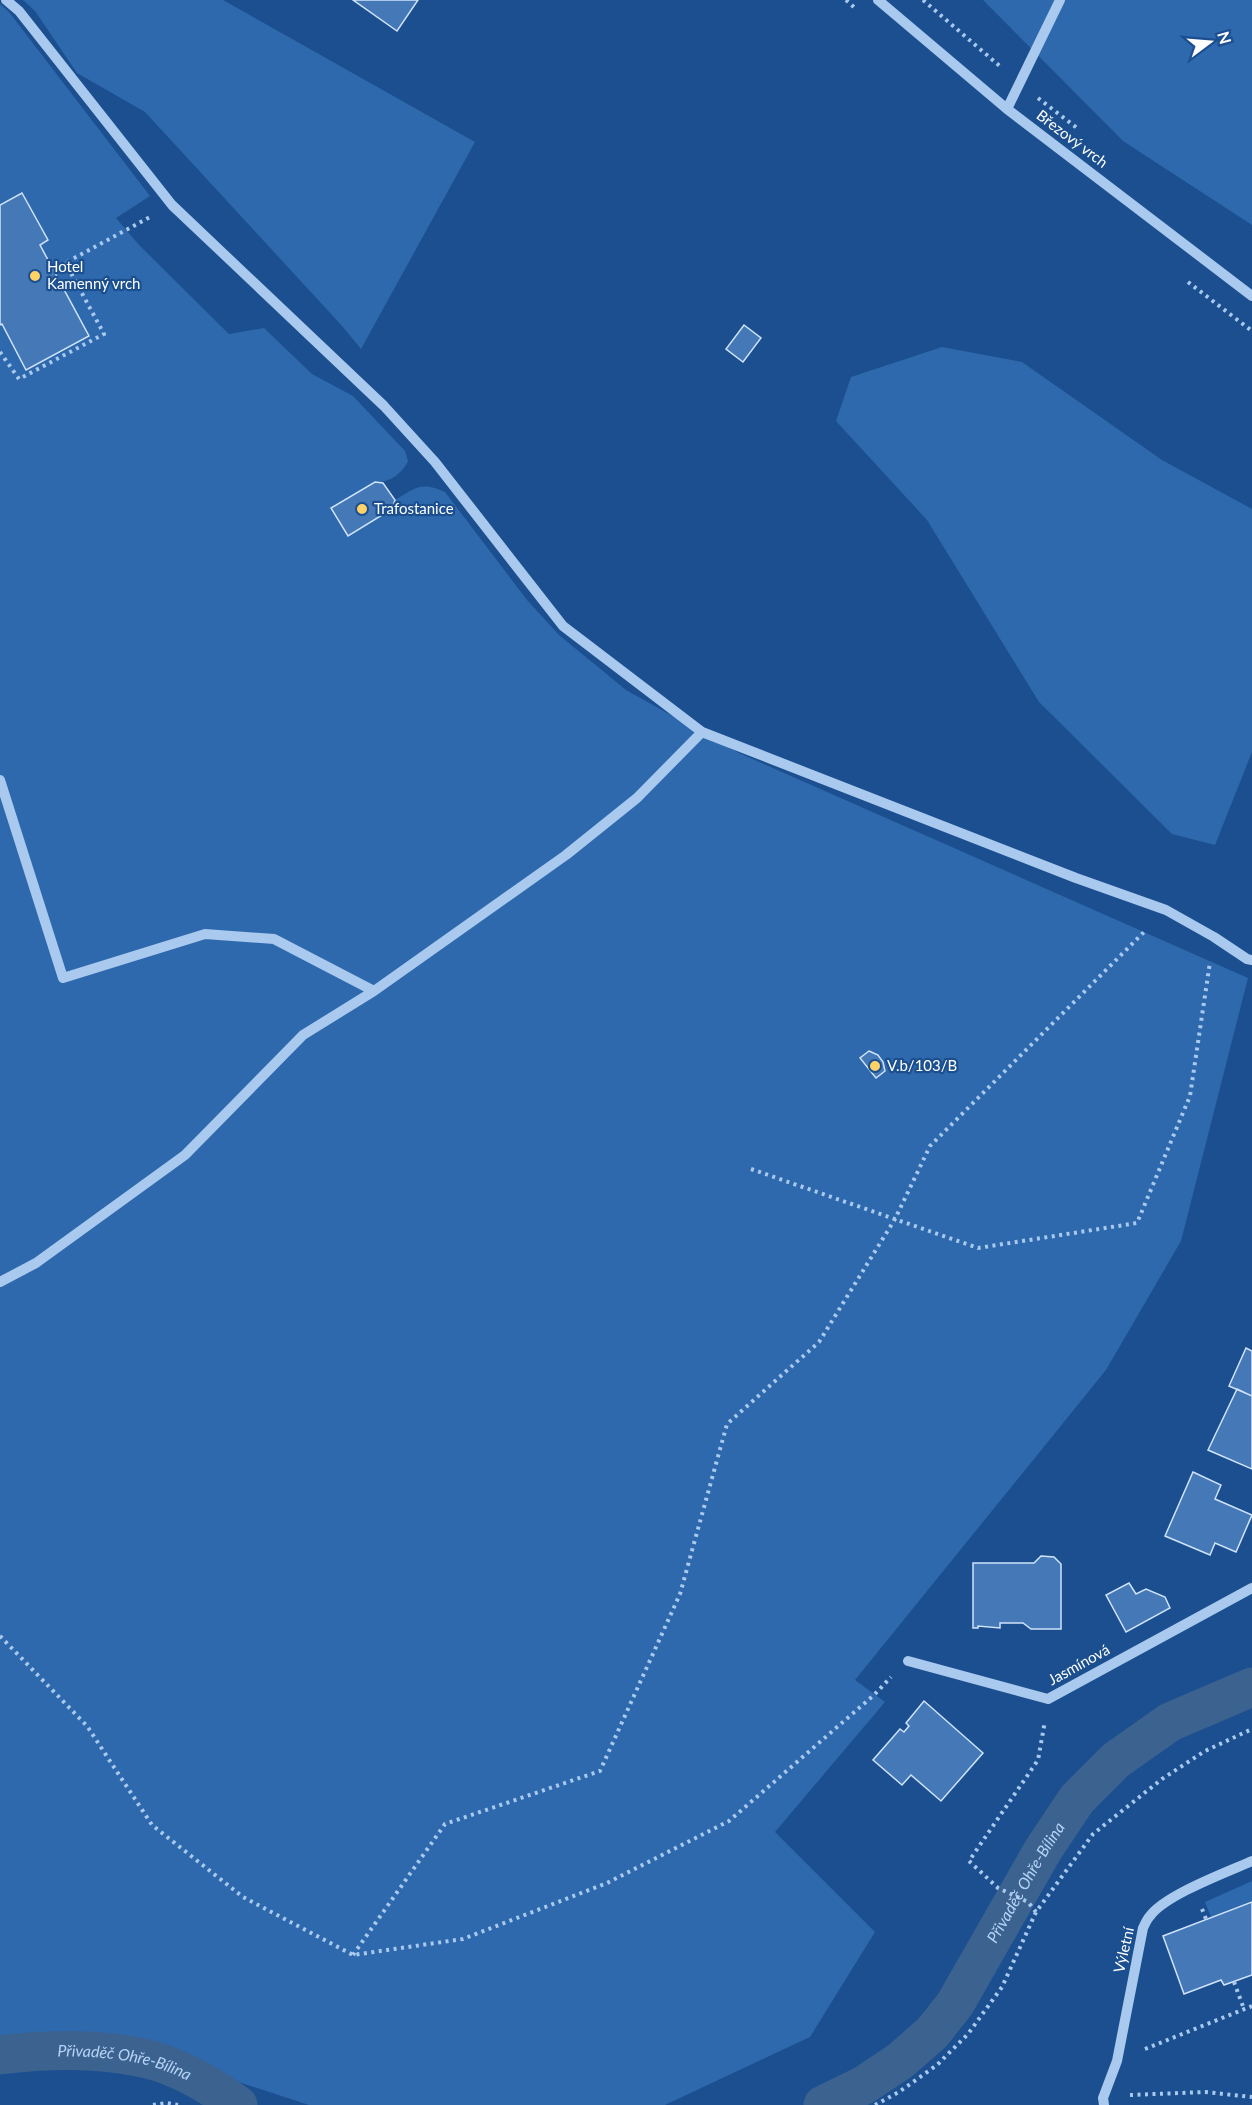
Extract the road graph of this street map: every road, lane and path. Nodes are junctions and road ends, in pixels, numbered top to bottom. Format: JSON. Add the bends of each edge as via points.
{"nodes":[{"id":1,"x":6,"y":0,"type":"edge"},
{"id":2,"x":878,"y":0,"type":"edge"},
{"id":3,"x":923,"y":0,"type":"edge"},
{"id":4,"x":1060,"y":0,"type":"edge"},
{"id":5,"x":1020,"y":83,"type":"junction"},
{"id":6,"x":1007,"y":109,"type":"junction"},
{"id":7,"x":1086,"y":135,"type":"dead end"},
{"id":8,"x":172,"y":206,"type":"junction"},
{"id":9,"x":65,"y":262,"type":"junction"},
{"id":10,"x":54,"y":269,"type":"dead end"},
{"id":11,"x":1252,"y":296,"type":"edge"},
{"id":12,"x":0,"y":352,"type":"edge"},
{"id":13,"x":702,"y":732,"type":"junction"},
{"id":14,"x":0,"y":780,"type":"edge"},
{"id":15,"x":1166,"y":910,"type":"junction"},
{"id":16,"x":1214,"y":937,"type":"junction"},
{"id":17,"x":1252,"y":960,"type":"edge"},
{"id":18,"x":374,"y":991,"type":"junction"},
{"id":19,"x":751,"y":1169,"type":"dead end"},
{"id":20,"x":895,"y":1219,"type":"junction"},
{"id":21,"x":0,"y":1282,"type":"edge"},
{"id":22,"x":1252,"y":1588,"type":"edge"},
{"id":23,"x":0,"y":1636,"type":"edge"},
{"id":24,"x":908,"y":1661,"type":"joint"},
{"id":25,"x":1048,"y":1699,"type":"junction"},
{"id":26,"x":1252,"y":1729,"type":"edge"},
{"id":27,"x":1252,"y":1861,"type":"edge"},
{"id":28,"x":1036,"y":1912,"type":"junction"},
{"id":29,"x":353,"y":1955,"type":"junction"},
{"id":30,"x":1234,"y":1982,"type":"dead end"},
{"id":31,"x":1252,"y":2006,"type":"edge"},
{"id":32,"x":1244,"y":2009,"type":"junction"},
{"id":33,"x":1117,"y":2061,"type":"junction"},
{"id":34,"x":1252,"y":2097,"type":"edge"},
{"id":35,"x":1103,"y":2101,"type":"edge"},
{"id":36,"x":153,"y":2105,"type":"edge"},
{"id":37,"x":178,"y":2105,"type":"edge"},
{"id":38,"x":875,"y":2105,"type":"edge"}],
"edges":[{"from":1,"to":8,"type":"street","via":[[19,11]]},
{"from":2,"to":6,"type":"street","name":"Březový vrch"},
{"from":3,"to":5,"type":"path"},
{"from":4,"to":5,"type":"street"},
{"from":5,"to":6,"type":"street"},
{"from":5,"to":7,"type":"path"},
{"from":6,"to":11,"type":"street","name":"Březový vrch"},
{"from":8,"to":9,"type":"path"},
{"from":8,"to":13,"type":"street","via":[[384,406],[435,462],[564,626]]},
{"from":9,"to":10,"type":"path"},
{"from":9,"to":12,"type":"path","via":[[104,334],[19,378]]},
{"from":13,"to":15,"type":"street"},
{"from":13,"to":18,"type":"street","via":[[637,798],[566,855]]},
{"from":14,"to":18,"type":"street","via":[[63,978],[206,934],[274,939]]},
{"from":15,"to":16,"type":"street"},
{"from":15,"to":20,"type":"path","via":[[930,1146]]},
{"from":16,"to":17,"type":"street"},
{"from":16,"to":20,"type":"path","via":[[1190,1096],[1137,1223],[978,1248]]},
{"from":18,"to":21,"type":"street","via":[[303,1035],[185,1155],[36,1263]]},
{"from":19,"to":20,"type":"path"},
{"from":20,"to":29,"type":"path","via":[[819,1342],[727,1425],[680,1594],[600,1771],[445,1824]]},
{"from":22,"to":25,"type":"street","name":"Jasmínová"},
{"from":23,"to":29,"type":"path","via":[[87,1726],[152,1825],[243,1897]]},
{"from":24,"to":25,"type":"street","name":"Jasmínová"},
{"from":24,"to":29,"type":"path","via":[[729,1821],[607,1883],[463,1939]]},
{"from":25,"to":28,"type":"path","via":[[1038,1760],[969,1861],[998,1888],[1028,1902]]},
{"from":26,"to":28,"type":"path","via":[[1205,1750],[1093,1834]]},
{"from":27,"to":33,"type":"street","name":"Výletní","via":[[1198,1884],[1150,1915],[1143,1928]]},
{"from":28,"to":38,"type":"path","via":[[1002,1988],[969,2034],[937,2065]]},
{"from":30,"to":32,"type":"path"},
{"from":31,"to":32,"type":"path"},
{"from":32,"to":33,"type":"path"},
{"from":33,"to":35,"type":"street","name":"Výletní"},
{"from":34,"to":35,"type":"path","via":[[1205,2092]]},
{"from":36,"to":37,"type":"path"}]}
